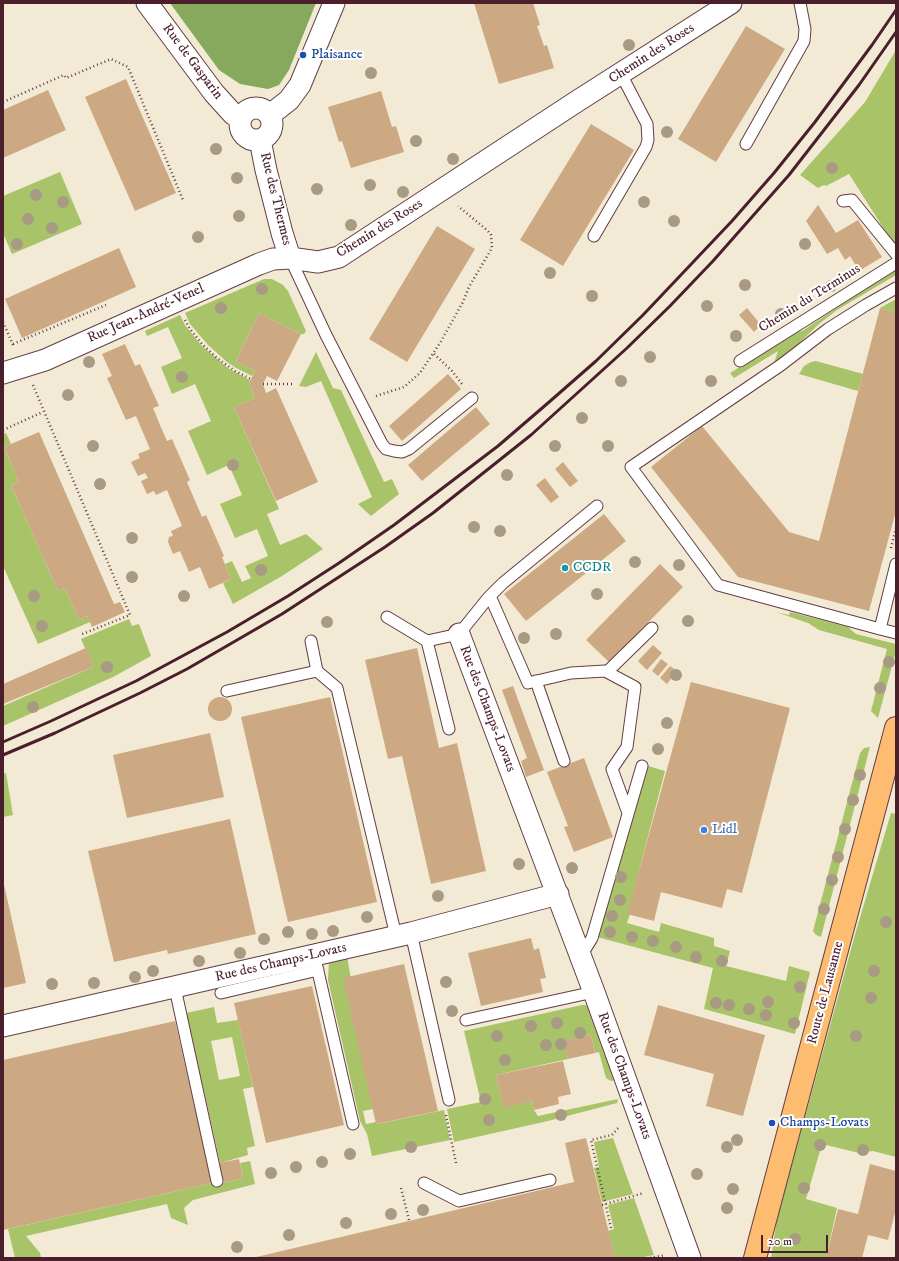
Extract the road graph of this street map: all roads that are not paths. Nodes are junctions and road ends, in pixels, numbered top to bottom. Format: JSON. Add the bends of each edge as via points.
{"nodes":[{"id":1,"x":147,"y":3,"type":"edge"},
{"id":2,"x":334,"y":3,"type":"edge"},
{"id":3,"x":731,"y":3,"type":"edge"},
{"id":4,"x":800,"y":3,"type":"edge"},
{"id":5,"x":621,"y":74,"type":"junction"},
{"id":6,"x":270,"y":115,"type":"junction"},
{"id":7,"x":241,"y":118,"type":"junction"},
{"id":8,"x":260,"y":140,"type":"junction"},
{"id":9,"x":746,"y":144,"type":"dead end"},
{"id":10,"x":843,"y":201,"type":"dead end"},
{"id":11,"x":594,"y":236,"type":"dead end"},
{"id":12,"x":896,"y":254,"type":"edge"},
{"id":13,"x":290,"y":258,"type":"junction"},
{"id":14,"x":896,"y":263,"type":"edge"},
{"id":15,"x":896,"y":288,"type":"edge"},
{"id":16,"x":740,"y":361,"type":"dead end"},
{"id":17,"x":3,"y":373,"type":"edge"},
{"id":18,"x":472,"y":398,"type":"road end"},
{"id":19,"x":597,"y":506,"type":"dead end"},
{"id":20,"x":896,"y":564,"type":"edge"},
{"id":21,"x":490,"y":596,"type":"junction"},
{"id":22,"x":387,"y":617,"type":"dead end"},
{"id":23,"x":652,"y":628,"type":"dead end"},
{"id":24,"x":880,"y":629,"type":"junction"},
{"id":25,"x":896,"y":633,"type":"edge"},
{"id":26,"x":459,"y":634,"type":"junction"},
{"id":27,"x":311,"y":641,"type":"dead end"},
{"id":28,"x":427,"y":641,"type":"junction"},
{"id":29,"x":317,"y":671,"type":"junction"},
{"id":30,"x":607,"y":672,"type":"junction"},
{"id":31,"x":536,"y":681,"type":"junction"},
{"id":32,"x":227,"y":692,"type":"dead end"},
{"id":33,"x":896,"y":728,"type":"edge"},
{"id":34,"x":449,"y":729,"type":"dead end"},
{"id":35,"x":564,"y":761,"type":"dead end"},
{"id":36,"x":642,"y":766,"type":"dead end"},
{"id":37,"x":628,"y":813,"type":"junction"},
{"id":38,"x":558,"y":894,"type":"junction"},
{"id":39,"x":404,"y":935,"type":"junction"},
{"id":40,"x":581,"y":956,"type":"junction"},
{"id":41,"x":316,"y":962,"type":"junction"},
{"id":42,"x":175,"y":988,"type":"junction"},
{"id":43,"x":594,"y":992,"type":"junction"},
{"id":44,"x":221,"y":993,"type":"dead end"},
{"id":45,"x":466,"y":1020,"type":"dead end"},
{"id":46,"x":3,"y":1026,"type":"edge"},
{"id":47,"x":449,"y":1100,"type":"road end"},
{"id":48,"x":353,"y":1124,"type":"dead end"},
{"id":49,"x":217,"y":1180,"type":"dead end"},
{"id":50,"x":550,"y":1180,"type":"dead end"},
{"id":51,"x":424,"y":1183,"type":"dead end"},
{"id":52,"x":754,"y":1252,"type":"edge"},
{"id":53,"x":680,"y":1256,"type":"edge"}],
"edges":[{"from":1,"to":7,"type":"street","name":"Rue de Gasparin","via":[[214,93],[233,114]]},
{"from":2,"to":6,"type":"street","via":[[300,86],[289,100]]},
{"from":3,"to":5,"type":"street","name":"Chemin des Roses"},
{"from":4,"to":9,"type":"lane","via":[[805,29],[804,40]]},
{"from":5,"to":11,"type":"lane","via":[[647,124],[648,140]]},
{"from":5,"to":13,"type":"street","name":"Chemin des Roses","via":[[339,257],[318,262]]},
{"from":6,"to":7,"type":"street","via":[[261,108],[256,108],[246,111]]},
{"from":6,"to":8,"type":"street","via":[[272,130]]},
{"from":7,"to":8,"type":"street","via":[[240,128],[246,137]]},
{"from":8,"to":13,"type":"street","name":"Rue des Thermes"},
{"from":10,"to":12,"type":"lane","via":[[852,200]]},
{"from":13,"to":17,"type":"street","name":"Rue Jean-André-Venel","via":[[273,259],[244,269],[45,360]]},
{"from":13,"to":18,"type":"lane","via":[[326,335],[386,449],[402,452],[409,449]]},
{"from":14,"to":16,"type":"lane","name":"Chemin du Terminus"},
{"from":15,"to":24,"type":"lane","via":[[828,329],[781,366],[631,467],[718,584]]},
{"from":19,"to":21,"type":"lane","name":"Rue des Champs-Lovats","via":[[514,573]]},
{"from":20,"to":24,"type":"lane"},
{"from":21,"to":26,"type":"lane","name":"Rue des Champs-Lovats"},
{"from":21,"to":31,"type":"lane","via":[[528,683]]},
{"from":22,"to":28,"type":"lane"},
{"from":23,"to":30,"type":"lane"},
{"from":24,"to":25,"type":"lane"},
{"from":26,"to":28,"type":"lane"},
{"from":26,"to":38,"type":"street","name":"Rue des Champs-Lovats"},
{"from":27,"to":29,"type":"lane"},
{"from":28,"to":34,"type":"lane"},
{"from":29,"to":32,"type":"lane"},
{"from":29,"to":39,"type":"lane","via":[[337,688]]},
{"from":30,"to":31,"type":"lane","via":[[571,673]]},
{"from":30,"to":37,"type":"lane","via":[[635,687],[627,747],[612,769]]},
{"from":31,"to":35,"type":"lane"},
{"from":33,"to":52,"type":"main road","name":"Route de Lausanne"},
{"from":36,"to":37,"type":"lane"},
{"from":37,"to":40,"type":"lane","via":[[592,938]]},
{"from":38,"to":39,"type":"street","name":"Rue des Champs-Lovats"},
{"from":38,"to":40,"type":"street","name":"Rue des Champs-Lovats"},
{"from":39,"to":41,"type":"street","name":"Rue des Champs-Lovats"},
{"from":39,"to":47,"type":"lane"},
{"from":40,"to":43,"type":"street","name":"Rue des Champs-Lovats"},
{"from":41,"to":42,"type":"street","name":"Rue des Champs-Lovats"},
{"from":41,"to":44,"type":"lane"},
{"from":41,"to":48,"type":"lane"},
{"from":42,"to":46,"type":"street","name":"Rue des Champs-Lovats"},
{"from":42,"to":49,"type":"lane"},
{"from":43,"to":45,"type":"lane"},
{"from":43,"to":53,"type":"street","name":"Rue des Champs-Lovats","via":[[635,1108]]},
{"from":50,"to":51,"type":"lane","via":[[459,1201]]}]}
